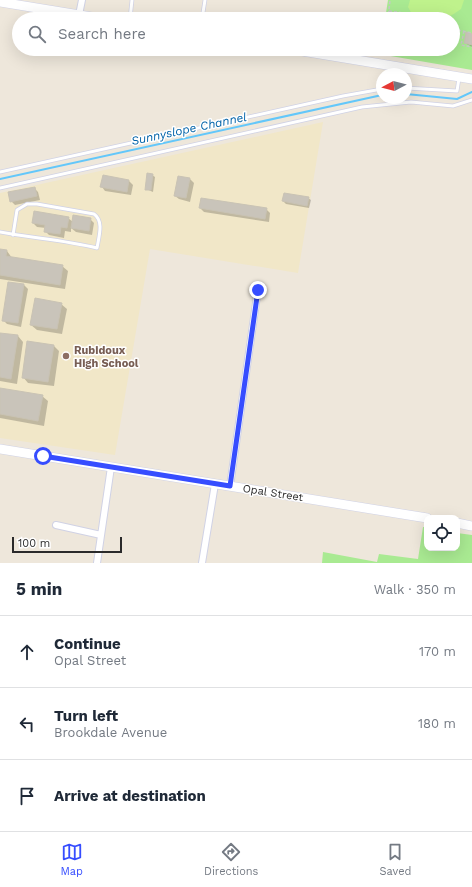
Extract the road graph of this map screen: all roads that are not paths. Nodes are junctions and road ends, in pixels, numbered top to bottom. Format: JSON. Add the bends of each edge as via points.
{"nodes":[{"id":1,"x":82,"y":0,"type":"edge"},
{"id":2,"x":132,"y":0,"type":"edge"},
{"id":3,"x":206,"y":0,"type":"edge"},
{"id":4,"x":0,"y":2,"type":"edge"},
{"id":5,"x":61,"y":12,"type":"edge"},
{"id":6,"x":80,"y":12,"type":"edge"},
{"id":7,"x":131,"y":12,"type":"edge"},
{"id":8,"x":203,"y":12,"type":"edge"},
{"id":9,"x":332,"y":56,"type":"edge"},
{"id":10,"x":460,"y":77,"type":"junction"},
{"id":11,"x":472,"y":79,"type":"edge"},
{"id":12,"x":412,"y":88,"type":"edge"},
{"id":13,"x":376,"y":90,"type":"edge"},
{"id":14,"x":472,"y":100,"type":"edge"},
{"id":15,"x":0,"y":172,"type":"edge"},
{"id":16,"x":0,"y":188,"type":"edge"},
{"id":17,"x":0,"y":232,"type":"edge"},
{"id":18,"x":13,"y":234,"type":"junction"},
{"id":19,"x":258,"y":290,"type":"dead end"},
{"id":20,"x":0,"y":449,"type":"edge"},
{"id":21,"x":111,"y":467,"type":"junction"},
{"id":22,"x":215,"y":484,"type":"junction"},
{"id":23,"x":230,"y":486,"type":"junction"},
{"id":24,"x":424,"y":518,"type":"edge"},
{"id":25,"x":460,"y":524,"type":"edge"},
{"id":26,"x":56,"y":525,"type":"dead end"},
{"id":27,"x":472,"y":526,"type":"edge"},
{"id":28,"x":101,"y":535,"type":"junction"},
{"id":29,"x":97,"y":563,"type":"edge"},
{"id":30,"x":202,"y":563,"type":"edge"}],
"edges":[{"from":1,"to":6,"type":"street"},
{"from":2,"to":7,"type":"lane"},
{"from":3,"to":8,"type":"lane"},
{"from":4,"to":5,"type":"street"},
{"from":9,"to":10,"type":"street"},
{"from":10,"to":11,"type":"street"},
{"from":10,"to":12,"type":"lane","via":[[457,91]]},
{"from":13,"to":15,"type":"lane"},
{"from":14,"to":16,"type":"lane","via":[[453,106],[411,102],[362,107]]},
{"from":17,"to":18,"type":"lane"},
{"from":18,"to":18,"type":"lane","via":[[17,210],[27,204],[94,214],[99,217],[100,222],[97,248]]},
{"from":19,"to":23,"type":"street"},
{"from":20,"to":21,"type":"street","name":"Opal Street"},
{"from":21,"to":22,"type":"street","name":"Opal Street"},
{"from":21,"to":28,"type":"street"},
{"from":22,"to":23,"type":"street","name":"Opal Street"},
{"from":22,"to":30,"type":"street"},
{"from":23,"to":24,"type":"street","name":"Opal Street"},
{"from":25,"to":27,"type":"street"},
{"from":26,"to":28,"type":"street"},
{"from":28,"to":29,"type":"street"}]}
